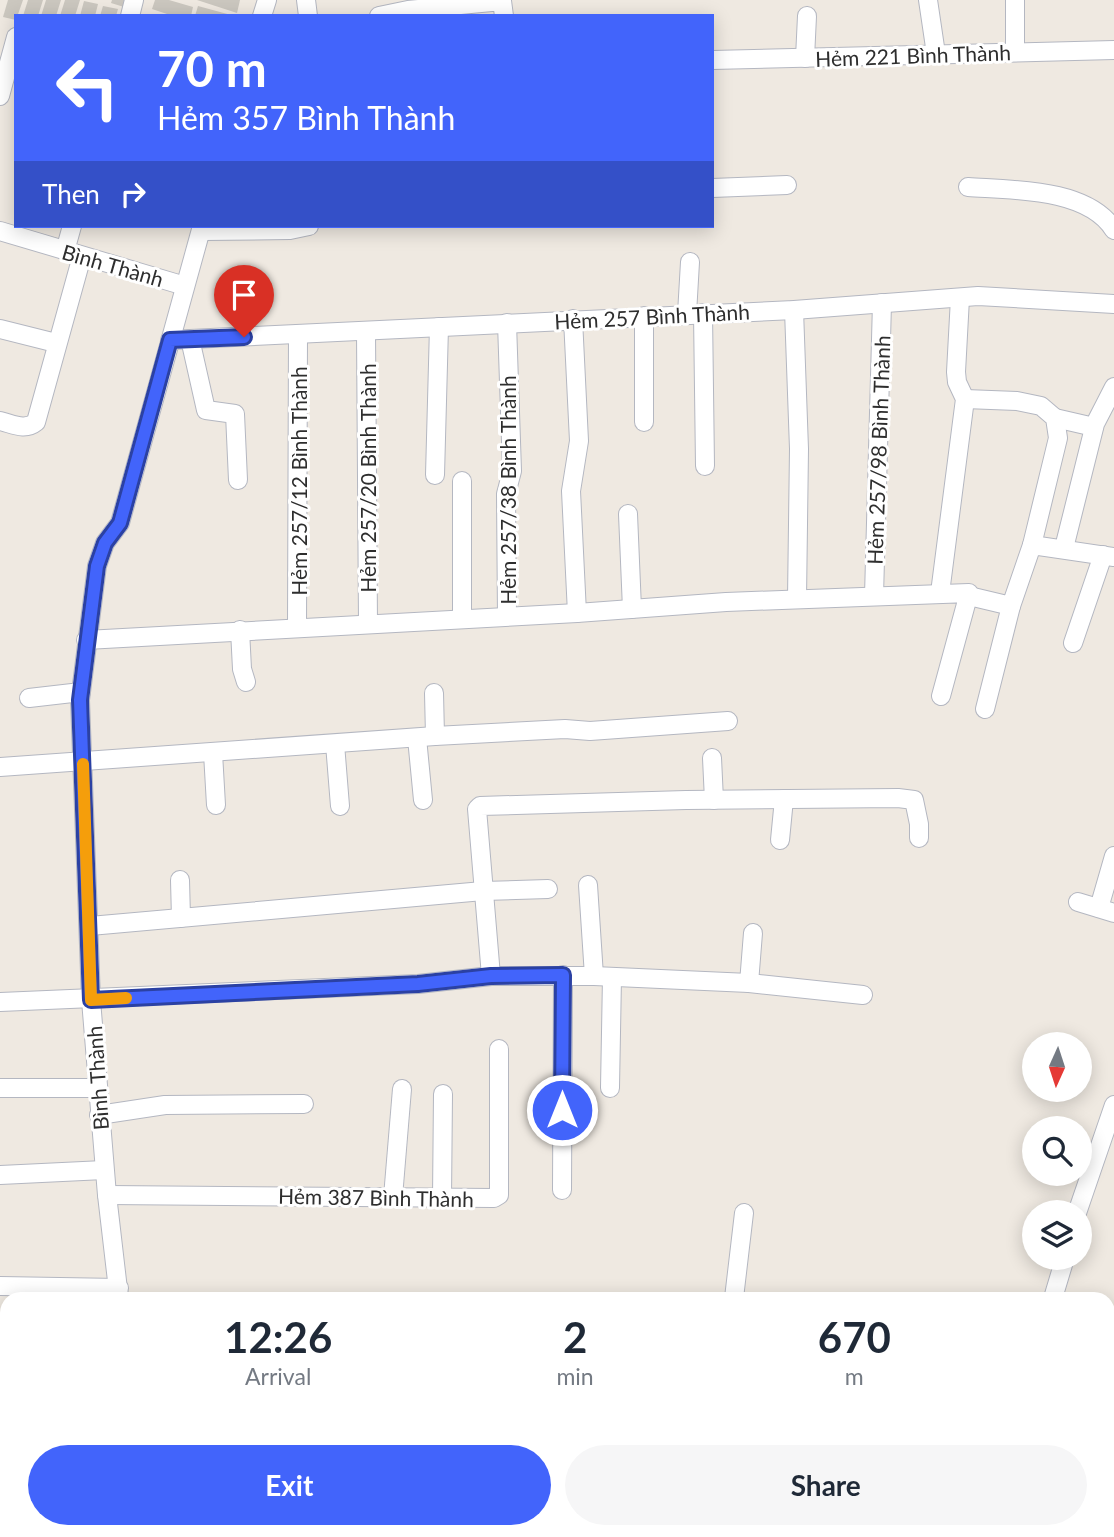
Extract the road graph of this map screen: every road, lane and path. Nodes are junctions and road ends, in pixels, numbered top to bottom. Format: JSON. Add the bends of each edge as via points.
{"nodes":[{"id":1,"x":928,"y":0,"type":"edge"},
{"id":2,"x":1015,"y":0,"type":"edge"},
{"id":3,"x":507,"y":6,"type":"edge"},
{"id":4,"x":387,"y":14,"type":"edge"},
{"id":5,"x":807,"y":16,"type":"dead end"},
{"id":6,"x":14,"y":44,"type":"edge"},
{"id":7,"x":1114,"y":50,"type":"edge"},
{"id":8,"x":1015,"y":52,"type":"junction"},
{"id":9,"x":936,"y":54,"type":"junction"},
{"id":10,"x":806,"y":58,"type":"junction"},
{"id":11,"x":714,"y":61,"type":"edge"},
{"id":12,"x":0,"y":96,"type":"edge"},
{"id":13,"x":787,"y":186,"type":"dead end"},
{"id":14,"x":968,"y":187,"type":"dead end"},
{"id":15,"x":714,"y":188,"type":"edge"},
{"id":16,"x":72,"y":228,"type":"edge"},
{"id":17,"x":300,"y":228,"type":"edge"},
{"id":18,"x":201,"y":229,"type":"edge"},
{"id":19,"x":1114,"y":230,"type":"edge"},
{"id":20,"x":0,"y":231,"type":"edge"},
{"id":21,"x":74,"y":254,"type":"junction"},
{"id":22,"x":690,"y":262,"type":"dead end"},
{"id":23,"x":185,"y":286,"type":"junction"},
{"id":24,"x":960,"y":298,"type":"junction"},
{"id":25,"x":882,"y":303,"type":"junction"},
{"id":26,"x":1114,"y":304,"type":"edge"},
{"id":27,"x":794,"y":310,"type":"junction"},
{"id":28,"x":695,"y":313,"type":"junction"},
{"id":29,"x":644,"y":316,"type":"junction"},
{"id":30,"x":573,"y":319,"type":"junction"},
{"id":31,"x":507,"y":323,"type":"junction"},
{"id":32,"x":439,"y":327,"type":"junction"},
{"id":33,"x":0,"y":328,"type":"edge"},
{"id":34,"x":366,"y":332,"type":"junction"},
{"id":35,"x":298,"y":334,"type":"junction"},
{"id":36,"x":170,"y":340,"type":"junction"},
{"id":37,"x":190,"y":340,"type":"junction"},
{"id":38,"x":56,"y":343,"type":"junction"},
{"id":39,"x":1114,"y":387,"type":"edge"},
{"id":40,"x":965,"y":399,"type":"junction"},
{"id":41,"x":1055,"y":418,"type":"junction"},
{"id":42,"x":0,"y":421,"type":"edge"},
{"id":43,"x":643,"y":422,"type":"dead end"},
{"id":44,"x":1094,"y":427,"type":"junction"},
{"id":45,"x":705,"y":466,"type":"dead end"},
{"id":46,"x":435,"y":475,"type":"dead end"},
{"id":47,"x":238,"y":480,"type":"dead end"},
{"id":48,"x":462,"y":481,"type":"dead end"},
{"id":49,"x":628,"y":514,"type":"dead end"},
{"id":50,"x":1032,"y":545,"type":"junction"},
{"id":51,"x":1064,"y":548,"type":"junction"},
{"id":52,"x":1108,"y":556,"type":"edge"},
{"id":53,"x":940,"y":593,"type":"junction"},
{"id":54,"x":969,"y":595,"type":"junction"},
{"id":55,"x":874,"y":596,"type":"junction"},
{"id":56,"x":797,"y":599,"type":"junction"},
{"id":57,"x":1011,"y":606,"type":"junction"},
{"id":58,"x":632,"y":609,"type":"junction"},
{"id":59,"x":577,"y":613,"type":"junction"},
{"id":60,"x":507,"y":616,"type":"junction"},
{"id":61,"x":462,"y":619,"type":"junction"},
{"id":62,"x":368,"y":624,"type":"junction"},
{"id":63,"x":297,"y":628,"type":"junction"},
{"id":64,"x":240,"y":630,"type":"junction"},
{"id":65,"x":86,"y":640,"type":"junction"},
{"id":66,"x":1073,"y":643,"type":"dead end"},
{"id":67,"x":246,"y":682,"type":"dead end"},
{"id":68,"x":81,"y":692,"type":"junction"},
{"id":69,"x":434,"y":693,"type":"dead end"},
{"id":70,"x":941,"y":696,"type":"dead end"},
{"id":71,"x":29,"y":698,"type":"dead end"},
{"id":72,"x":985,"y":709,"type":"dead end"},
{"id":73,"x":728,"y":721,"type":"dead end"},
{"id":74,"x":426,"y":737,"type":"junction"},
{"id":75,"x":335,"y":744,"type":"junction"},
{"id":76,"x":212,"y":753,"type":"junction"},
{"id":77,"x":712,"y":758,"type":"dead end"},
{"id":78,"x":83,"y":760,"type":"junction"},
{"id":79,"x":0,"y":767,"type":"edge"},
{"id":80,"x":784,"y":799,"type":"junction"},
{"id":81,"x":423,"y":800,"type":"dead end"},
{"id":82,"x":714,"y":800,"type":"junction"},
{"id":83,"x":216,"y":805,"type":"dead end"},
{"id":84,"x":340,"y":806,"type":"dead end"},
{"id":85,"x":919,"y":838,"type":"dead end"},
{"id":86,"x":780,"y":839,"type":"dead end"},
{"id":87,"x":1114,"y":856,"type":"edge"},
{"id":88,"x":180,"y":880,"type":"dead end"},
{"id":89,"x":588,"y":885,"type":"dead end"},
{"id":90,"x":548,"y":889,"type":"dead end"},
{"id":91,"x":483,"y":891,"type":"junction"},
{"id":92,"x":1078,"y":902,"type":"dead end"},
{"id":93,"x":1107,"y":911,"type":"edge"},
{"id":94,"x":181,"y":918,"type":"junction"},
{"id":95,"x":90,"y":926,"type":"junction"},
{"id":96,"x":753,"y":933,"type":"dead end"},
{"id":97,"x":563,"y":975,"type":"junction"},
{"id":98,"x":491,"y":976,"type":"junction"},
{"id":99,"x":603,"y":976,"type":"junction"},
{"id":100,"x":749,"y":983,"type":"junction"},
{"id":101,"x":863,"y":995,"type":"dead end"},
{"id":102,"x":91,"y":1000,"type":"junction"},
{"id":103,"x":0,"y":1002,"type":"edge"},
{"id":104,"x":499,"y":1049,"type":"dead end"},
{"id":105,"x":0,"y":1088,"type":"edge"},
{"id":106,"x":97,"y":1088,"type":"junction"},
{"id":107,"x":610,"y":1088,"type":"dead end"},
{"id":108,"x":402,"y":1089,"type":"dead end"},
{"id":109,"x":443,"y":1094,"type":"dead end"},
{"id":110,"x":304,"y":1104,"type":"dead end"},
{"id":111,"x":1114,"y":1105,"type":"edge"},
{"id":112,"x":99,"y":1115,"type":"junction"},
{"id":113,"x":104,"y":1170,"type":"junction"},
{"id":114,"x":0,"y":1175,"type":"edge"},
{"id":115,"x":562,"y":1190,"type":"dead end"},
{"id":116,"x":107,"y":1195,"type":"junction"},
{"id":117,"x":393,"y":1197,"type":"junction"},
{"id":118,"x":442,"y":1198,"type":"junction"},
{"id":119,"x":1081,"y":1200,"type":"edge"},
{"id":120,"x":744,"y":1213,"type":"dead end"},
{"id":121,"x":1061,"y":1270,"type":"edge"},
{"id":122,"x":0,"y":1286,"type":"edge"},
{"id":123,"x":102,"y":1292,"type":"edge"},
{"id":124,"x":119,"y":1292,"type":"edge"},
{"id":125,"x":735,"y":1292,"type":"edge"},
{"id":126,"x":1055,"y":1292,"type":"edge"}],
"edges":[{"from":1,"to":9,"type":"street"},
{"from":2,"to":8,"type":"street"},
{"from":3,"to":4,"type":"street","via":[[408,9]]},
{"from":5,"to":10,"type":"street"},
{"from":6,"to":12,"type":"street"},
{"from":7,"to":8,"type":"street","name":"Hẻm 221 Bình Thành"},
{"from":8,"to":9,"type":"street","name":"Hẻm 221 Bình Thành"},
{"from":9,"to":10,"type":"street","name":"Hẻm 221 Bình Thành"},
{"from":10,"to":11,"type":"street","name":"Hẻm 221 Bình Thành"},
{"from":13,"to":15,"type":"street"},
{"from":14,"to":19,"type":"street","via":[[1071,199],[1091,208]]},
{"from":16,"to":21,"type":"street"},
{"from":17,"to":18,"type":"street"},
{"from":18,"to":23,"type":"street","name":"Bình Thành"},
{"from":20,"to":21,"type":"street","name":"Bình Thành"},
{"from":21,"to":23,"type":"street","name":"Bình Thành"},
{"from":21,"to":38,"type":"street"},
{"from":22,"to":28,"type":"street"},
{"from":23,"to":36,"type":"street","name":"Bình Thành"},
{"from":24,"to":25,"type":"street","name":"Hẻm 257 Bình Thành"},
{"from":24,"to":26,"type":"street","name":"Hẻm 257 Bình Thành"},
{"from":24,"to":40,"type":"street","via":[[956,372]]},
{"from":25,"to":27,"type":"street","name":"Hẻm 257 Bình Thành"},
{"from":25,"to":55,"type":"street","name":"Hẻm 257/98 Bình Thành"},
{"from":27,"to":28,"type":"street","name":"Hẻm 257 Bình Thành"},
{"from":27,"to":56,"type":"street","via":[[799,449]]},
{"from":28,"to":29,"type":"street","name":"Hẻm 257 Bình Thành"},
{"from":28,"to":45,"type":"street"},
{"from":29,"to":30,"type":"street","name":"Hẻm 257 Bình Thành"},
{"from":29,"to":43,"type":"street"},
{"from":30,"to":31,"type":"street","name":"Hẻm 257 Bình Thành"},
{"from":30,"to":59,"type":"street","via":[[579,441],[571,491]]},
{"from":31,"to":32,"type":"street","name":"Hẻm 257 Bình Thành"},
{"from":31,"to":60,"type":"street","name":"Hẻm 257/38 Bình Thành","via":[[512,471],[506,494]]},
{"from":32,"to":34,"type":"street","name":"Hẻm 257 Bình Thành"},
{"from":32,"to":46,"type":"street"},
{"from":33,"to":38,"type":"street"},
{"from":34,"to":35,"type":"street","name":"Hẻm 257 Bình Thành"},
{"from":34,"to":62,"type":"street","name":"Hẻm 257/20 Bình Thành"},
{"from":35,"to":37,"type":"street","name":"Hẻm 257 Bình Thành"},
{"from":35,"to":63,"type":"street","name":"Hẻm 257/12 Bình Thành"},
{"from":36,"to":37,"type":"street","name":"Hẻm 257 Bình Thành"},
{"from":36,"to":65,"type":"street","name":"Bình Thành","via":[[120,523],[105,543],[97,566]]},
{"from":37,"to":47,"type":"street","via":[[206,410],[235,414]]},
{"from":38,"to":42,"type":"street","via":[[36,422],[24,427]]},
{"from":39,"to":44,"type":"street"},
{"from":40,"to":41,"type":"street","via":[[1041,406]]},
{"from":40,"to":53,"type":"street"},
{"from":41,"to":44,"type":"street"},
{"from":41,"to":50,"type":"street","via":[[1058,438]]},
{"from":44,"to":51,"type":"street"},
{"from":48,"to":61,"type":"street"},
{"from":49,"to":58,"type":"street"},
{"from":50,"to":51,"type":"street"},
{"from":50,"to":57,"type":"street"},
{"from":51,"to":52,"type":"street"},
{"from":52,"to":66,"type":"street","via":[[1093,578]]},
{"from":53,"to":54,"type":"street"},
{"from":53,"to":55,"type":"street"},
{"from":54,"to":57,"type":"street"},
{"from":54,"to":70,"type":"street"},
{"from":55,"to":56,"type":"street"},
{"from":56,"to":58,"type":"street"},
{"from":57,"to":72,"type":"street"},
{"from":58,"to":59,"type":"street"},
{"from":59,"to":60,"type":"street"},
{"from":60,"to":61,"type":"street"},
{"from":61,"to":62,"type":"street"},
{"from":62,"to":63,"type":"street"},
{"from":63,"to":64,"type":"street"},
{"from":64,"to":65,"type":"street"},
{"from":64,"to":67,"type":"street"},
{"from":65,"to":68,"type":"street","name":"Bình Thành"},
{"from":68,"to":71,"type":"street"},
{"from":68,"to":78,"type":"street","name":"Bình Thành"},
{"from":69,"to":74,"type":"street"},
{"from":73,"to":74,"type":"street"},
{"from":74,"to":75,"type":"street"},
{"from":74,"to":81,"type":"street"},
{"from":75,"to":76,"type":"street"},
{"from":75,"to":84,"type":"street"},
{"from":76,"to":78,"type":"street"},
{"from":76,"to":83,"type":"street"},
{"from":77,"to":82,"type":"street"},
{"from":78,"to":79,"type":"street"},
{"from":78,"to":95,"type":"street","name":"Bình Thành"},
{"from":80,"to":82,"type":"street"},
{"from":80,"to":85,"type":"street","via":[[914,800]]},
{"from":80,"to":86,"type":"street"},
{"from":82,"to":91,"type":"street","via":[[480,806]]},
{"from":87,"to":93,"type":"street"},
{"from":88,"to":94,"type":"street"},
{"from":89,"to":99,"type":"street"},
{"from":90,"to":91,"type":"street"},
{"from":91,"to":94,"type":"street"},
{"from":91,"to":98,"type":"street"},
{"from":92,"to":93,"type":"street"},
{"from":94,"to":95,"type":"street"},
{"from":95,"to":102,"type":"street","name":"Bình Thành"},
{"from":96,"to":100,"type":"street"},
{"from":97,"to":98,"type":"street"},
{"from":97,"to":99,"type":"street"},
{"from":97,"to":115,"type":"street"},
{"from":98,"to":102,"type":"street","via":[[418,984]]},
{"from":99,"to":100,"type":"street"},
{"from":99,"to":107,"type":"street"},
{"from":100,"to":101,"type":"street"},
{"from":102,"to":103,"type":"street"},
{"from":102,"to":106,"type":"street","name":"Bình Thành"},
{"from":104,"to":118,"type":"street","name":"Hẻm 387 Bình Thành","via":[[499,1195]]},
{"from":105,"to":106,"type":"street"},
{"from":106,"to":112,"type":"street","name":"Bình Thành"},
{"from":108,"to":117,"type":"street"},
{"from":109,"to":118,"type":"street"},
{"from":110,"to":112,"type":"street","via":[[165,1105]]},
{"from":111,"to":119,"type":"street"},
{"from":112,"to":113,"type":"street","name":"Bình Thành"},
{"from":113,"to":114,"type":"street"},
{"from":113,"to":116,"type":"street","name":"Bình Thành"},
{"from":116,"to":117,"type":"street","name":"Hẻm 387 Bình Thành"},
{"from":116,"to":124,"type":"street","name":"Bình Thành"},
{"from":117,"to":118,"type":"street","name":"Hẻm 387 Bình Thành"},
{"from":120,"to":125,"type":"street"},
{"from":121,"to":126,"type":"street"},
{"from":122,"to":123,"type":"street"}]}
